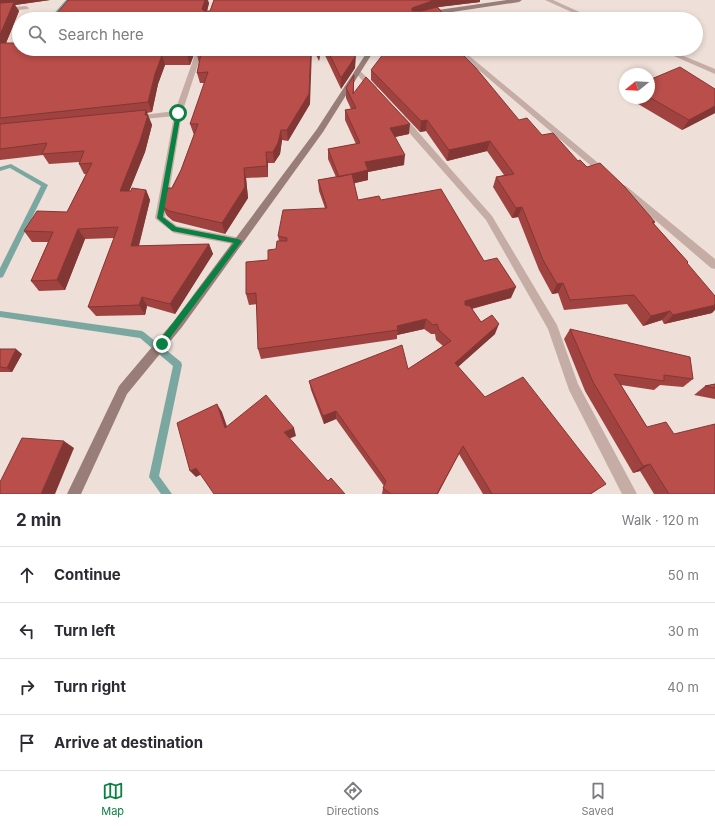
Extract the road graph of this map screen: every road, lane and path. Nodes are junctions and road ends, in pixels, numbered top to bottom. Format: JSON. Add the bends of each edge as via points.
{"nodes":[{"id":1,"x":519,"y":0,"type":"edge"},
{"id":2,"x":548,"y":0,"type":"edge"},
{"id":3,"x":26,"y":8,"type":"dead end"},
{"id":4,"x":0,"y":10,"type":"edge"},
{"id":5,"x":438,"y":12,"type":"edge"},
{"id":6,"x":576,"y":12,"type":"edge"},
{"id":7,"x":198,"y":56,"type":"edge"},
{"id":8,"x":367,"y":56,"type":"edge"},
{"id":9,"x":465,"y":56,"type":"edge"},
{"id":10,"x":677,"y":56,"type":"edge"},
{"id":11,"x":357,"y":71,"type":"junction"},
{"id":12,"x":715,"y":72,"type":"edge"},
{"id":13,"x":382,"y":97,"type":"edge"},
{"id":14,"x":391,"y":108,"type":"edge"},
{"id":15,"x":178,"y":113,"type":"junction"},
{"id":16,"x":124,"y":119,"type":"edge"},
{"id":17,"x":238,"y":241,"type":"junction"},
{"id":18,"x":715,"y":265,"type":"edge"},
{"id":19,"x":74,"y":494,"type":"edge"},
{"id":20,"x":630,"y":494,"type":"edge"}],
"edges":[{"from":1,"to":5,"type":"street"},
{"from":2,"to":6,"type":"street"},
{"from":3,"to":4,"type":"street"},
{"from":7,"to":15,"type":"street"},
{"from":8,"to":11,"type":"street"},
{"from":9,"to":18,"type":"street"},
{"from":10,"to":12,"type":"street"},
{"from":11,"to":13,"type":"street"},
{"from":11,"to":17,"type":"street","via":[[320,130]]},
{"from":14,"to":20,"type":"street","via":[[489,218],[553,328],[573,386]]},
{"from":15,"to":16,"type":"street"},
{"from":15,"to":17,"type":"street","via":[[160,218],[174,229]]},
{"from":17,"to":19,"type":"street","via":[[162,344],[123,390]]}]}
